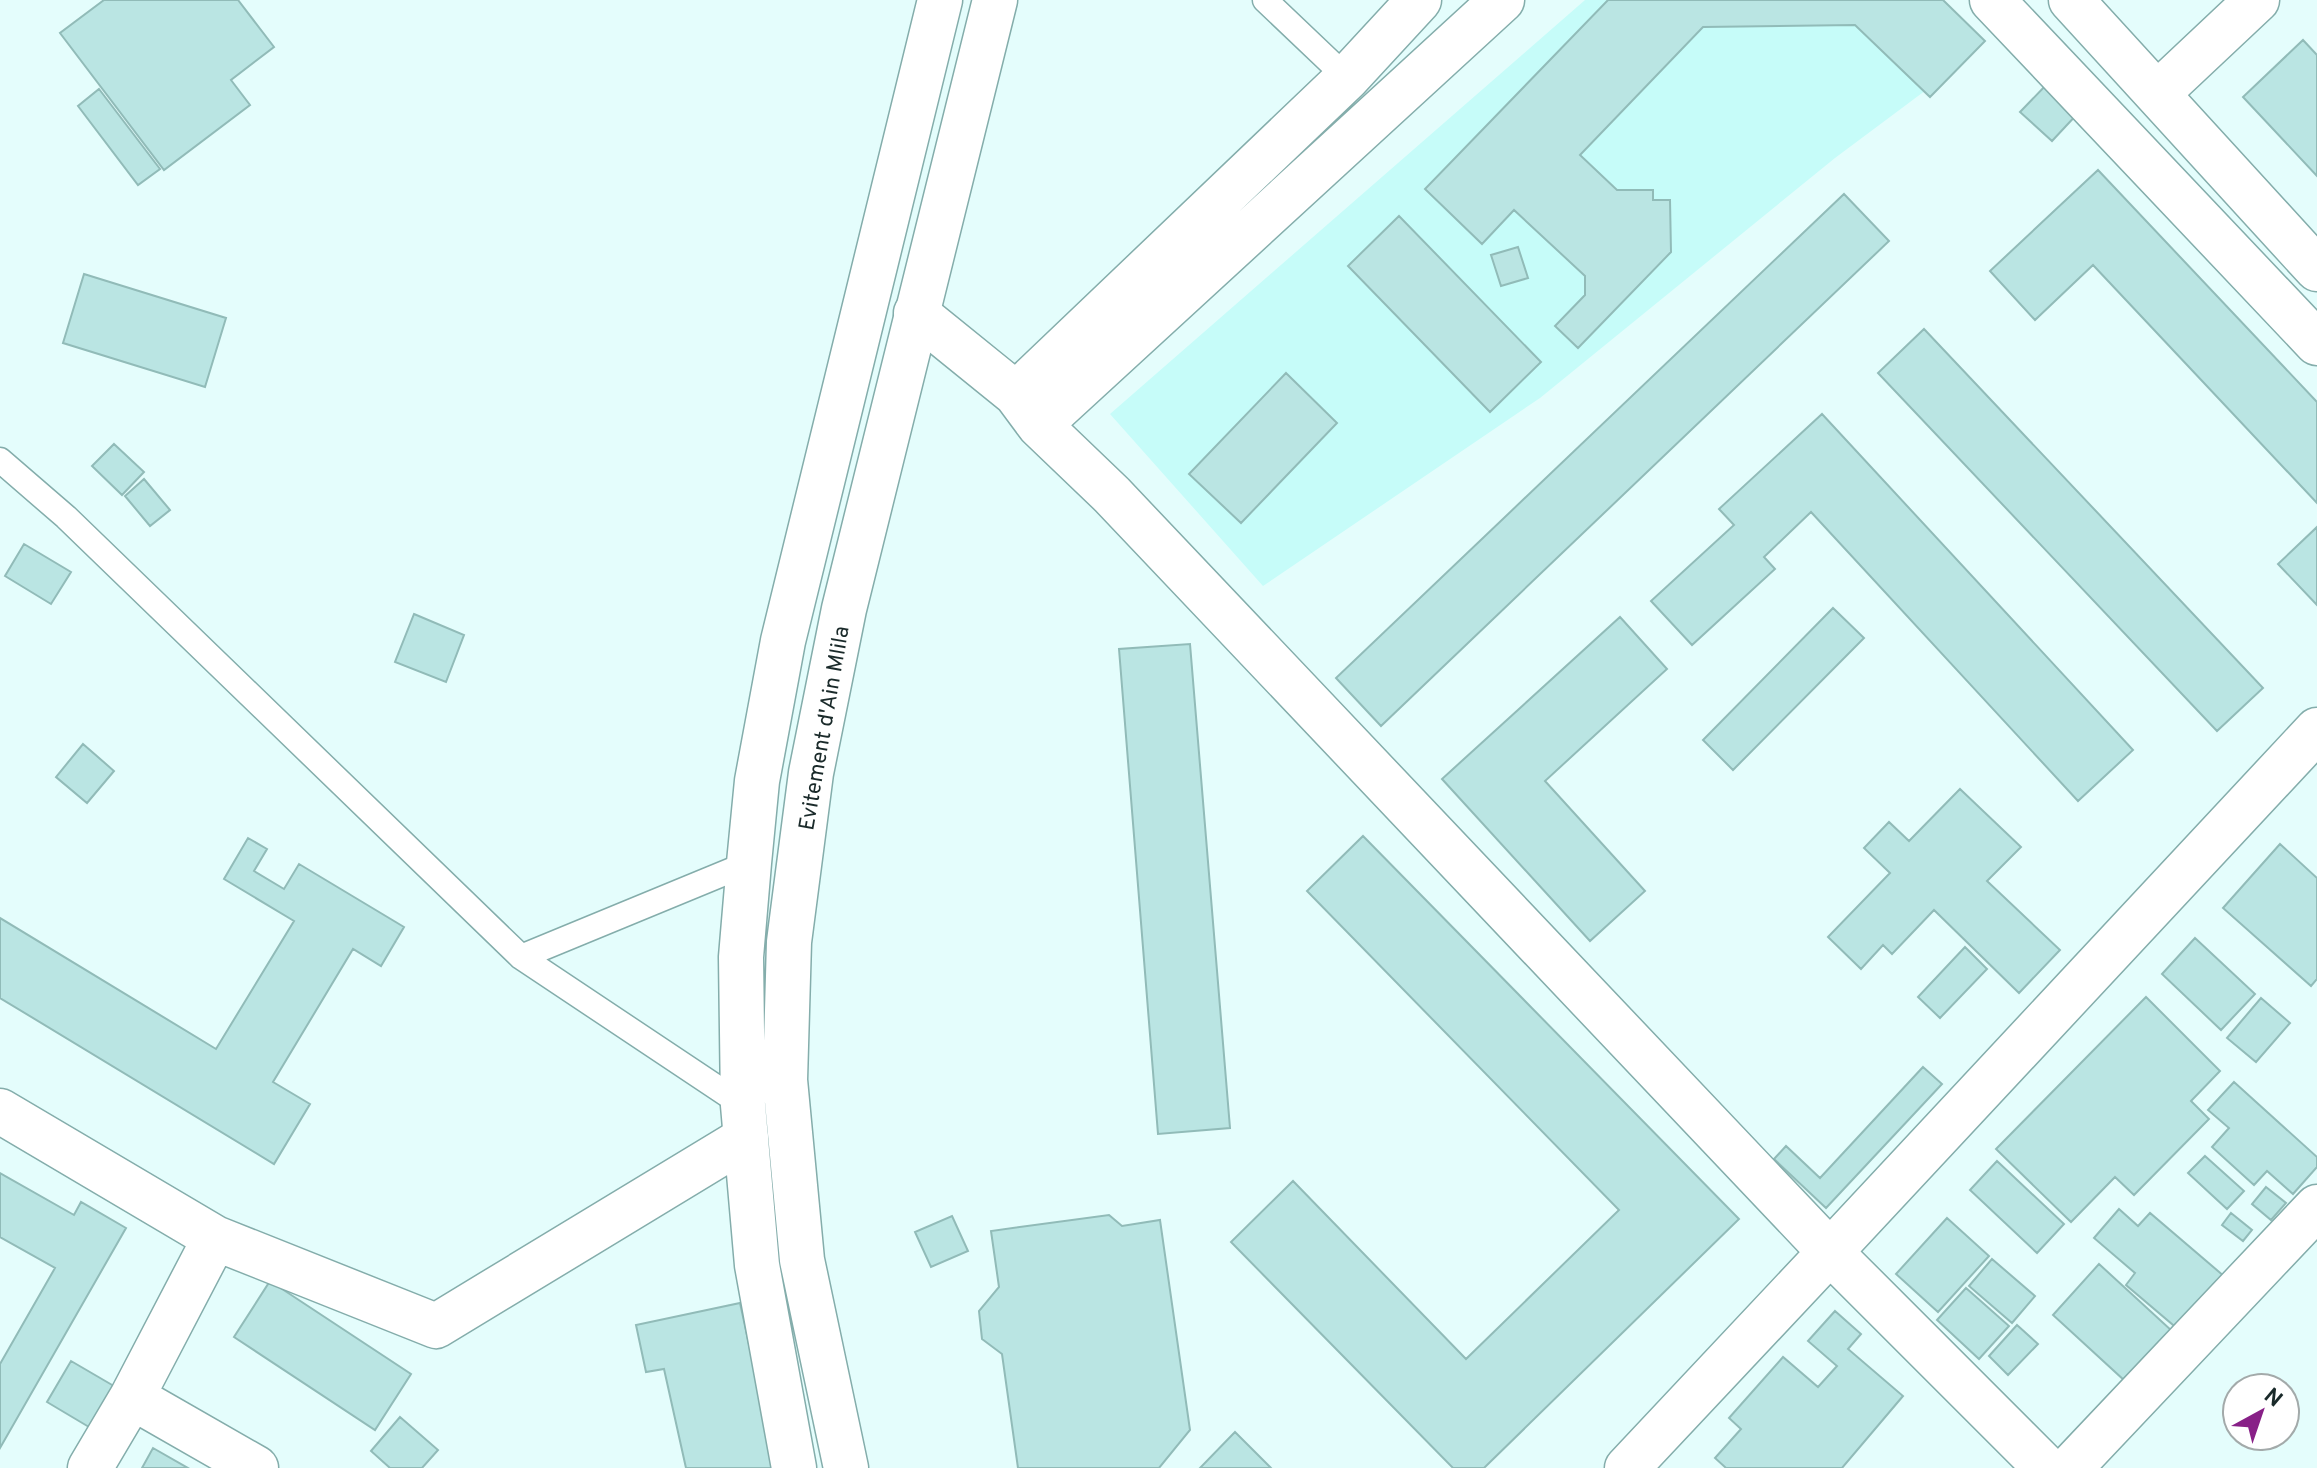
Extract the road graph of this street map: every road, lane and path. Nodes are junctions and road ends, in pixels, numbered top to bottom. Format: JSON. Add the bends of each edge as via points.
{"nodes":[{"id":1,"x":940,"y":0,"type":"edge"},
{"id":2,"x":995,"y":0,"type":"edge"},
{"id":3,"x":1265,"y":0,"type":"edge"},
{"id":4,"x":1419,"y":0,"type":"edge"},
{"id":5,"x":1502,"y":0,"type":"edge"},
{"id":6,"x":1992,"y":0,"type":"edge"},
{"id":7,"x":2071,"y":0,"type":"edge"},
{"id":8,"x":2257,"y":0,"type":"edge"},
{"id":9,"x":1347,"y":78,"type":"junction"},
{"id":10,"x":2157,"y":94,"type":"junction"},
{"id":11,"x":2317,"y":269,"type":"edge"},
{"id":12,"x":916,"y":313,"type":"junction"},
{"id":13,"x":2317,"y":343,"type":"edge"},
{"id":14,"x":1027,"y":409,"type":"junction"},
{"id":15,"x":0,"y":460,"type":"edge"},
{"id":16,"x":2317,"y":730,"type":"edge"},
{"id":17,"x":749,"y":863,"type":"junction"},
{"id":18,"x":521,"y":957,"type":"junction"},
{"id":19,"x":0,"y":1111,"type":"edge"},
{"id":20,"x":745,"y":1121,"type":"junction"},
{"id":21,"x":2317,"y":1207,"type":"edge"},
{"id":22,"x":215,"y":1238,"type":"junction"},
{"id":23,"x":1830,"y":1252,"type":"junction"},
{"id":24,"x":132,"y":1397,"type":"junction"},
{"id":25,"x":90,"y":1468,"type":"edge"},
{"id":26,"x":256,"y":1468,"type":"edge"},
{"id":27,"x":794,"y":1468,"type":"edge"},
{"id":28,"x":846,"y":1468,"type":"edge"},
{"id":29,"x":1627,"y":1468,"type":"edge"},
{"id":30,"x":2046,"y":1468,"type":"edge"},
{"id":31,"x":2070,"y":1468,"type":"edge"}],
"edges":[{"from":1,"to":17,"type":"main road","via":[[783,641],[757,781]]},
{"from":2,"to":12,"type":"main road","name":"Evitement d'Ain Mlila"},
{"from":3,"to":9,"type":"lane"},
{"from":4,"to":9,"type":"main road"},
{"from":5,"to":14,"type":"main road"},
{"from":6,"to":13,"type":"main road"},
{"from":7,"to":10,"type":"main road"},
{"from":8,"to":10,"type":"main road"},
{"from":9,"to":14,"type":"main road"},
{"from":10,"to":11,"type":"main road"},
{"from":12,"to":14,"type":"main road"},
{"from":12,"to":28,"type":"main road","name":"Evitement d'Ain Mlila","via":[[844,609],[811,773],[789,942],[785,1080],[802,1260]]},
{"from":14,"to":23,"type":"main road"},
{"from":15,"to":18,"type":"lane","via":[[66,517]]},
{"from":16,"to":23,"type":"main road"},
{"from":17,"to":18,"type":"lane"},
{"from":17,"to":20,"type":"main road","via":[[741,957]]},
{"from":18,"to":20,"type":"lane"},
{"from":19,"to":22,"type":"main road"},
{"from":20,"to":22,"type":"main road","via":[[436,1326]]},
{"from":20,"to":27,"type":"main road","via":[[757,1265]]},
{"from":21,"to":31,"type":"main road"},
{"from":22,"to":24,"type":"main road"},
{"from":23,"to":29,"type":"main road"},
{"from":23,"to":30,"type":"main road"},
{"from":24,"to":25,"type":"main road"},
{"from":24,"to":26,"type":"main road"}]}
